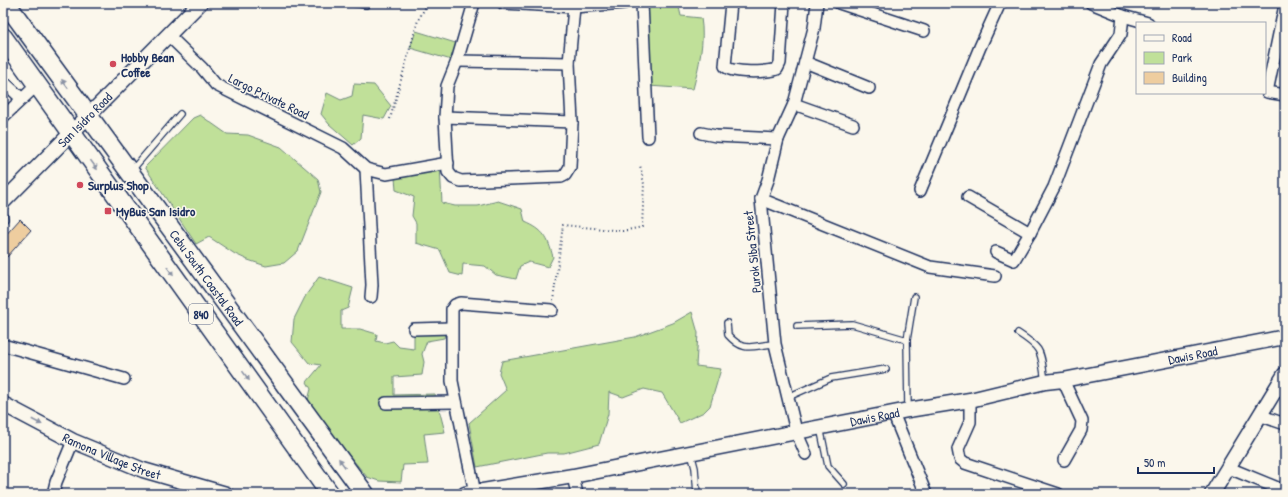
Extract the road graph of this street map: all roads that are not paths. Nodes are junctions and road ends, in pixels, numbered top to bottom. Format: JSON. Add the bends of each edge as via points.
{"nodes":[{"id":1,"x":6,"y":3,"type":"edge"},
{"id":2,"x":200,"y":3,"type":"edge"},
{"id":3,"x":353,"y":3,"type":"edge"},
{"id":4,"x":474,"y":3,"type":"edge"},
{"id":5,"x":503,"y":3,"type":"edge"},
{"id":6,"x":604,"y":3,"type":"edge"},
{"id":7,"x":624,"y":3,"type":"edge"},
{"id":8,"x":642,"y":3,"type":"edge"},
{"id":9,"x":730,"y":3,"type":"edge"},
{"id":10,"x":784,"y":3,"type":"edge"},
{"id":11,"x":817,"y":3,"type":"edge"},
{"id":12,"x":839,"y":3,"type":"edge"},
{"id":13,"x":1000,"y":3,"type":"edge"},
{"id":14,"x":1091,"y":3,"type":"edge"},
{"id":15,"x":366,"y":4,"type":"dead end"},
{"id":16,"x":1285,"y":4,"type":"edge"},
{"id":17,"x":574,"y":7,"type":"junction"},
{"id":18,"x":1123,"y":16,"type":"junction"},
{"id":19,"x":1144,"y":22,"type":"edge"},
{"id":20,"x":924,"y":31,"type":"dead end"},
{"id":21,"x":168,"y":35,"type":"junction"},
{"id":22,"x":3,"y":38,"type":"edge"},
{"id":23,"x":457,"y":61,"type":"junction"},
{"id":24,"x":805,"y":62,"type":"junction"},
{"id":25,"x":569,"y":64,"type":"junction"},
{"id":26,"x":6,"y":84,"type":"dead end"},
{"id":27,"x":37,"y":85,"type":"junction"},
{"id":28,"x":869,"y":88,"type":"dead end"},
{"id":29,"x":1285,"y":95,"type":"edge"},
{"id":30,"x":22,"y":98,"type":"junction"},
{"id":31,"x":794,"y":104,"type":"junction"},
{"id":32,"x":180,"y":114,"type":"dead end"},
{"id":33,"x":88,"y":116,"type":"junction"},
{"id":34,"x":3,"y":117,"type":"edge"},
{"id":35,"x":445,"y":117,"type":"junction"},
{"id":36,"x":572,"y":122,"type":"junction"},
{"id":37,"x":853,"y":125,"type":"dead end"},
{"id":38,"x":71,"y":133,"type":"junction"},
{"id":39,"x":701,"y":133,"type":"dead end"},
{"id":40,"x":648,"y":137,"type":"dead end"},
{"id":41,"x":778,"y":139,"type":"junction"},
{"id":42,"x":448,"y":163,"type":"junction"},
{"id":43,"x":366,"y":169,"type":"junction"},
{"id":44,"x":130,"y":173,"type":"junction"},
{"id":45,"x":920,"y":191,"type":"dead end"},
{"id":46,"x":968,"y":198,"type":"dead end"},
{"id":47,"x":761,"y":199,"type":"junction"},
{"id":48,"x":3,"y":202,"type":"edge"},
{"id":49,"x":3,"y":208,"type":"edge"},
{"id":50,"x":3,"y":221,"type":"edge"},
{"id":51,"x":1030,"y":233,"type":"junction"},
{"id":52,"x":996,"y":252,"type":"dead end"},
{"id":53,"x":995,"y":276,"type":"dead end"},
{"id":54,"x":371,"y":296,"type":"dead end"},
{"id":55,"x":914,"y":297,"type":"dead end"},
{"id":56,"x":552,"y":310,"type":"road end"},
{"id":57,"x":726,"y":323,"type":"dead end"},
{"id":58,"x":797,"y":326,"type":"dead end"},
{"id":59,"x":451,"y":328,"type":"junction"},
{"id":60,"x":414,"y":329,"type":"dead end"},
{"id":61,"x":1018,"y":333,"type":"dead end"},
{"id":62,"x":1285,"y":337,"type":"edge"},
{"id":63,"x":908,"y":340,"type":"junction"},
{"id":64,"x":775,"y":344,"type":"junction"},
{"id":65,"x":3,"y":345,"type":"edge"},
{"id":66,"x":886,"y":369,"type":"dead end"},
{"id":67,"x":1285,"y":374,"type":"edge"},
{"id":68,"x":124,"y":379,"type":"dead end"},
{"id":69,"x":1064,"y":380,"type":"junction"},
{"id":70,"x":1045,"y":382,"type":"junction"},
{"id":71,"x":788,"y":397,"type":"junction"},
{"id":72,"x":970,"y":400,"type":"junction"},
{"id":73,"x":456,"y":402,"type":"junction"},
{"id":74,"x":386,"y":403,"type":"dead end"},
{"id":75,"x":3,"y":404,"type":"edge"},
{"id":76,"x":908,"y":410,"type":"junction"},
{"id":77,"x":893,"y":413,"type":"junction"},
{"id":78,"x":1259,"y":415,"type":"junction"},
{"id":79,"x":1285,"y":424,"type":"edge"},
{"id":80,"x":820,"y":427,"type":"junction"},
{"id":81,"x":796,"y":431,"type":"junction"},
{"id":82,"x":73,"y":441,"type":"junction"},
{"id":83,"x":691,"y":453,"type":"junction"},
{"id":84,"x":806,"y":454,"type":"dead end"},
{"id":85,"x":1064,"y":460,"type":"dead end"},
{"id":86,"x":1229,"y":468,"type":"junction"},
{"id":87,"x":573,"y":476,"type":"junction"},
{"id":88,"x":844,"y":484,"type":"dead end"},
{"id":89,"x":1285,"y":491,"type":"edge"},
{"id":90,"x":470,"y":493,"type":"edge"},
{"id":91,"x":53,"y":494,"type":"edge"},
{"id":92,"x":226,"y":494,"type":"edge"},
{"id":93,"x":330,"y":494,"type":"edge"},
{"id":94,"x":365,"y":494,"type":"edge"},
{"id":95,"x":577,"y":494,"type":"edge"},
{"id":96,"x":697,"y":494,"type":"edge"},
{"id":97,"x":926,"y":494,"type":"edge"},
{"id":98,"x":1058,"y":494,"type":"edge"},
{"id":99,"x":1212,"y":494,"type":"edge"}],
"edges":[{"from":33,"to":1,"type":"highway","name":"Cebu South Coastal Road","number":"840","one_way":true},
{"from":2,"to":21,"type":"street","name":"San Isidro Road"},
{"from":3,"to":15,"type":"lane"},
{"from":4,"to":23,"type":"street"},
{"from":5,"to":17,"type":"street"},
{"from":6,"to":7,"type":"street"},
{"from":6,"to":17,"type":"street"},
{"from":8,"to":40,"type":"street"},
{"from":9,"to":10,"type":"street","via":[[725,66],[733,70],[770,71],[777,69],[780,63]]},
{"from":11,"to":24,"type":"street","name":"Purok Siba Street","via":[[814,28]]},
{"from":12,"to":20,"type":"street"},
{"from":13,"to":45,"type":"street"},
{"from":14,"to":18,"type":"street"},
{"from":16,"to":29,"type":"street","via":[[1268,92]]},
{"from":17,"to":25,"type":"street"},
{"from":18,"to":19,"type":"street"},
{"from":18,"to":51,"type":"street","via":[[1120,34],[1102,64],[1054,187]]},
{"from":21,"to":33,"type":"street","name":"San Isidro Road"},
{"from":21,"to":43,"type":"street","name":"Largo Private Road","via":[[216,85],[343,148]]},
{"from":22,"to":27,"type":"highway","name":"Cebu South Coastal Road","number":"840"},
{"from":23,"to":25,"type":"street"},
{"from":23,"to":35,"type":"street","via":[[447,86]]},
{"from":24,"to":28,"type":"street"},
{"from":24,"to":31,"type":"street","name":"Purok Siba Street"},
{"from":25,"to":36,"type":"street"},
{"from":26,"to":30,"type":"street"},
{"from":27,"to":30,"type":"street"},
{"from":27,"to":38,"type":"highway","name":"Cebu South Coastal Road","number":"840"},
{"from":30,"to":34,"type":"street"},
{"from":31,"to":37,"type":"street"},
{"from":31,"to":41,"type":"street","name":"Purok Siba Street"},
{"from":32,"to":44,"type":"lane"},
{"from":33,"to":38,"type":"street","name":"San Isidro Road"},
{"from":33,"to":44,"type":"highway","name":"Cebu South Coastal Road","number":"840"},
{"from":35,"to":36,"type":"street"},
{"from":35,"to":42,"type":"street"},
{"from":36,"to":42,"type":"street","via":[[570,167],[561,177],[461,180],[450,175]]},
{"from":38,"to":48,"type":"street","name":"San Isidro Road"},
{"from":38,"to":93,"type":"highway","name":"Cebu South Coastal Road","number":"840","one_way":true},
{"from":39,"to":41,"type":"street"},
{"from":41,"to":47,"type":"street","name":"Purok Siba Street"},
{"from":42,"to":43,"type":"street","name":"Largo Private Road","via":[[386,174]]},
{"from":43,"to":54,"type":"street"},
{"from":94,"to":44,"type":"highway","name":"Cebu South Coastal Road","number":"840","one_way":true},
{"from":46,"to":51,"type":"street"},
{"from":47,"to":53,"type":"street","via":[[930,267]]},
{"from":47,"to":64,"type":"street","name":"Purok Siba Street"},
{"from":49,"to":50,"type":"lane"},
{"from":51,"to":52,"type":"street","via":[[1014,260]]},
{"from":55,"to":63,"type":"lane"},
{"from":56,"to":59,"type":"street","via":[[455,304],[452,309]]},
{"from":57,"to":64,"type":"lane","via":[[728,335],[738,345],[751,348]]},
{"from":58,"to":63,"type":"lane","via":[[852,324]]},
{"from":59,"to":60,"type":"street"},
{"from":59,"to":73,"type":"street","via":[[452,381]]},
{"from":61,"to":70,"type":"lane","via":[[1034,343],[1040,351]]},
{"from":62,"to":69,"type":"street","name":"Dawis Road"},
{"from":63,"to":76,"type":"lane"},
{"from":64,"to":71,"type":"street","name":"Purok Siba Street"},
{"from":65,"to":68,"type":"street"},
{"from":66,"to":71,"type":"lane","via":[[831,378]]},
{"from":67,"to":78,"type":"street"},
{"from":69,"to":70,"type":"street","name":"Dawis Road"},
{"from":69,"to":85,"type":"street","via":[[1082,421],[1081,430]]},
{"from":70,"to":72,"type":"street","name":"Dawis Road"},
{"from":71,"to":81,"type":"street","name":"Purok Siba Street"},
{"from":72,"to":76,"type":"street","name":"Dawis Road"},
{"from":72,"to":98,"type":"street","via":[[970,422],[958,449],[960,459],[965,463]]},
{"from":73,"to":74,"type":"street"},
{"from":73,"to":90,"type":"street"},
{"from":75,"to":82,"type":"street","name":"Ramona Village Street","one_way":true},
{"from":76,"to":77,"type":"street","name":"Dawis Road"},
{"from":77,"to":80,"type":"street","name":"Dawis Road"},
{"from":77,"to":97,"type":"street"},
{"from":78,"to":79,"type":"street"},
{"from":78,"to":86,"type":"street"},
{"from":80,"to":81,"type":"street","name":"Dawis Road"},
{"from":80,"to":88,"type":"lane","via":[[828,466]]},
{"from":81,"to":83,"type":"street","name":"Dawis Road"},
{"from":81,"to":84,"type":"street","name":"Purok Siba Street"},
{"from":82,"to":91,"type":"street"},
{"from":82,"to":92,"type":"street","name":"Ramona Village Street","via":[[142,470]]},
{"from":83,"to":87,"type":"street","name":"Dawis Road"},
{"from":83,"to":96,"type":"lane"},
{"from":86,"to":89,"type":"street"},
{"from":86,"to":99,"type":"street"},
{"from":87,"to":90,"type":"street","name":"Dawis Road","via":[[528,488]]},
{"from":87,"to":95,"type":"street"}]}
